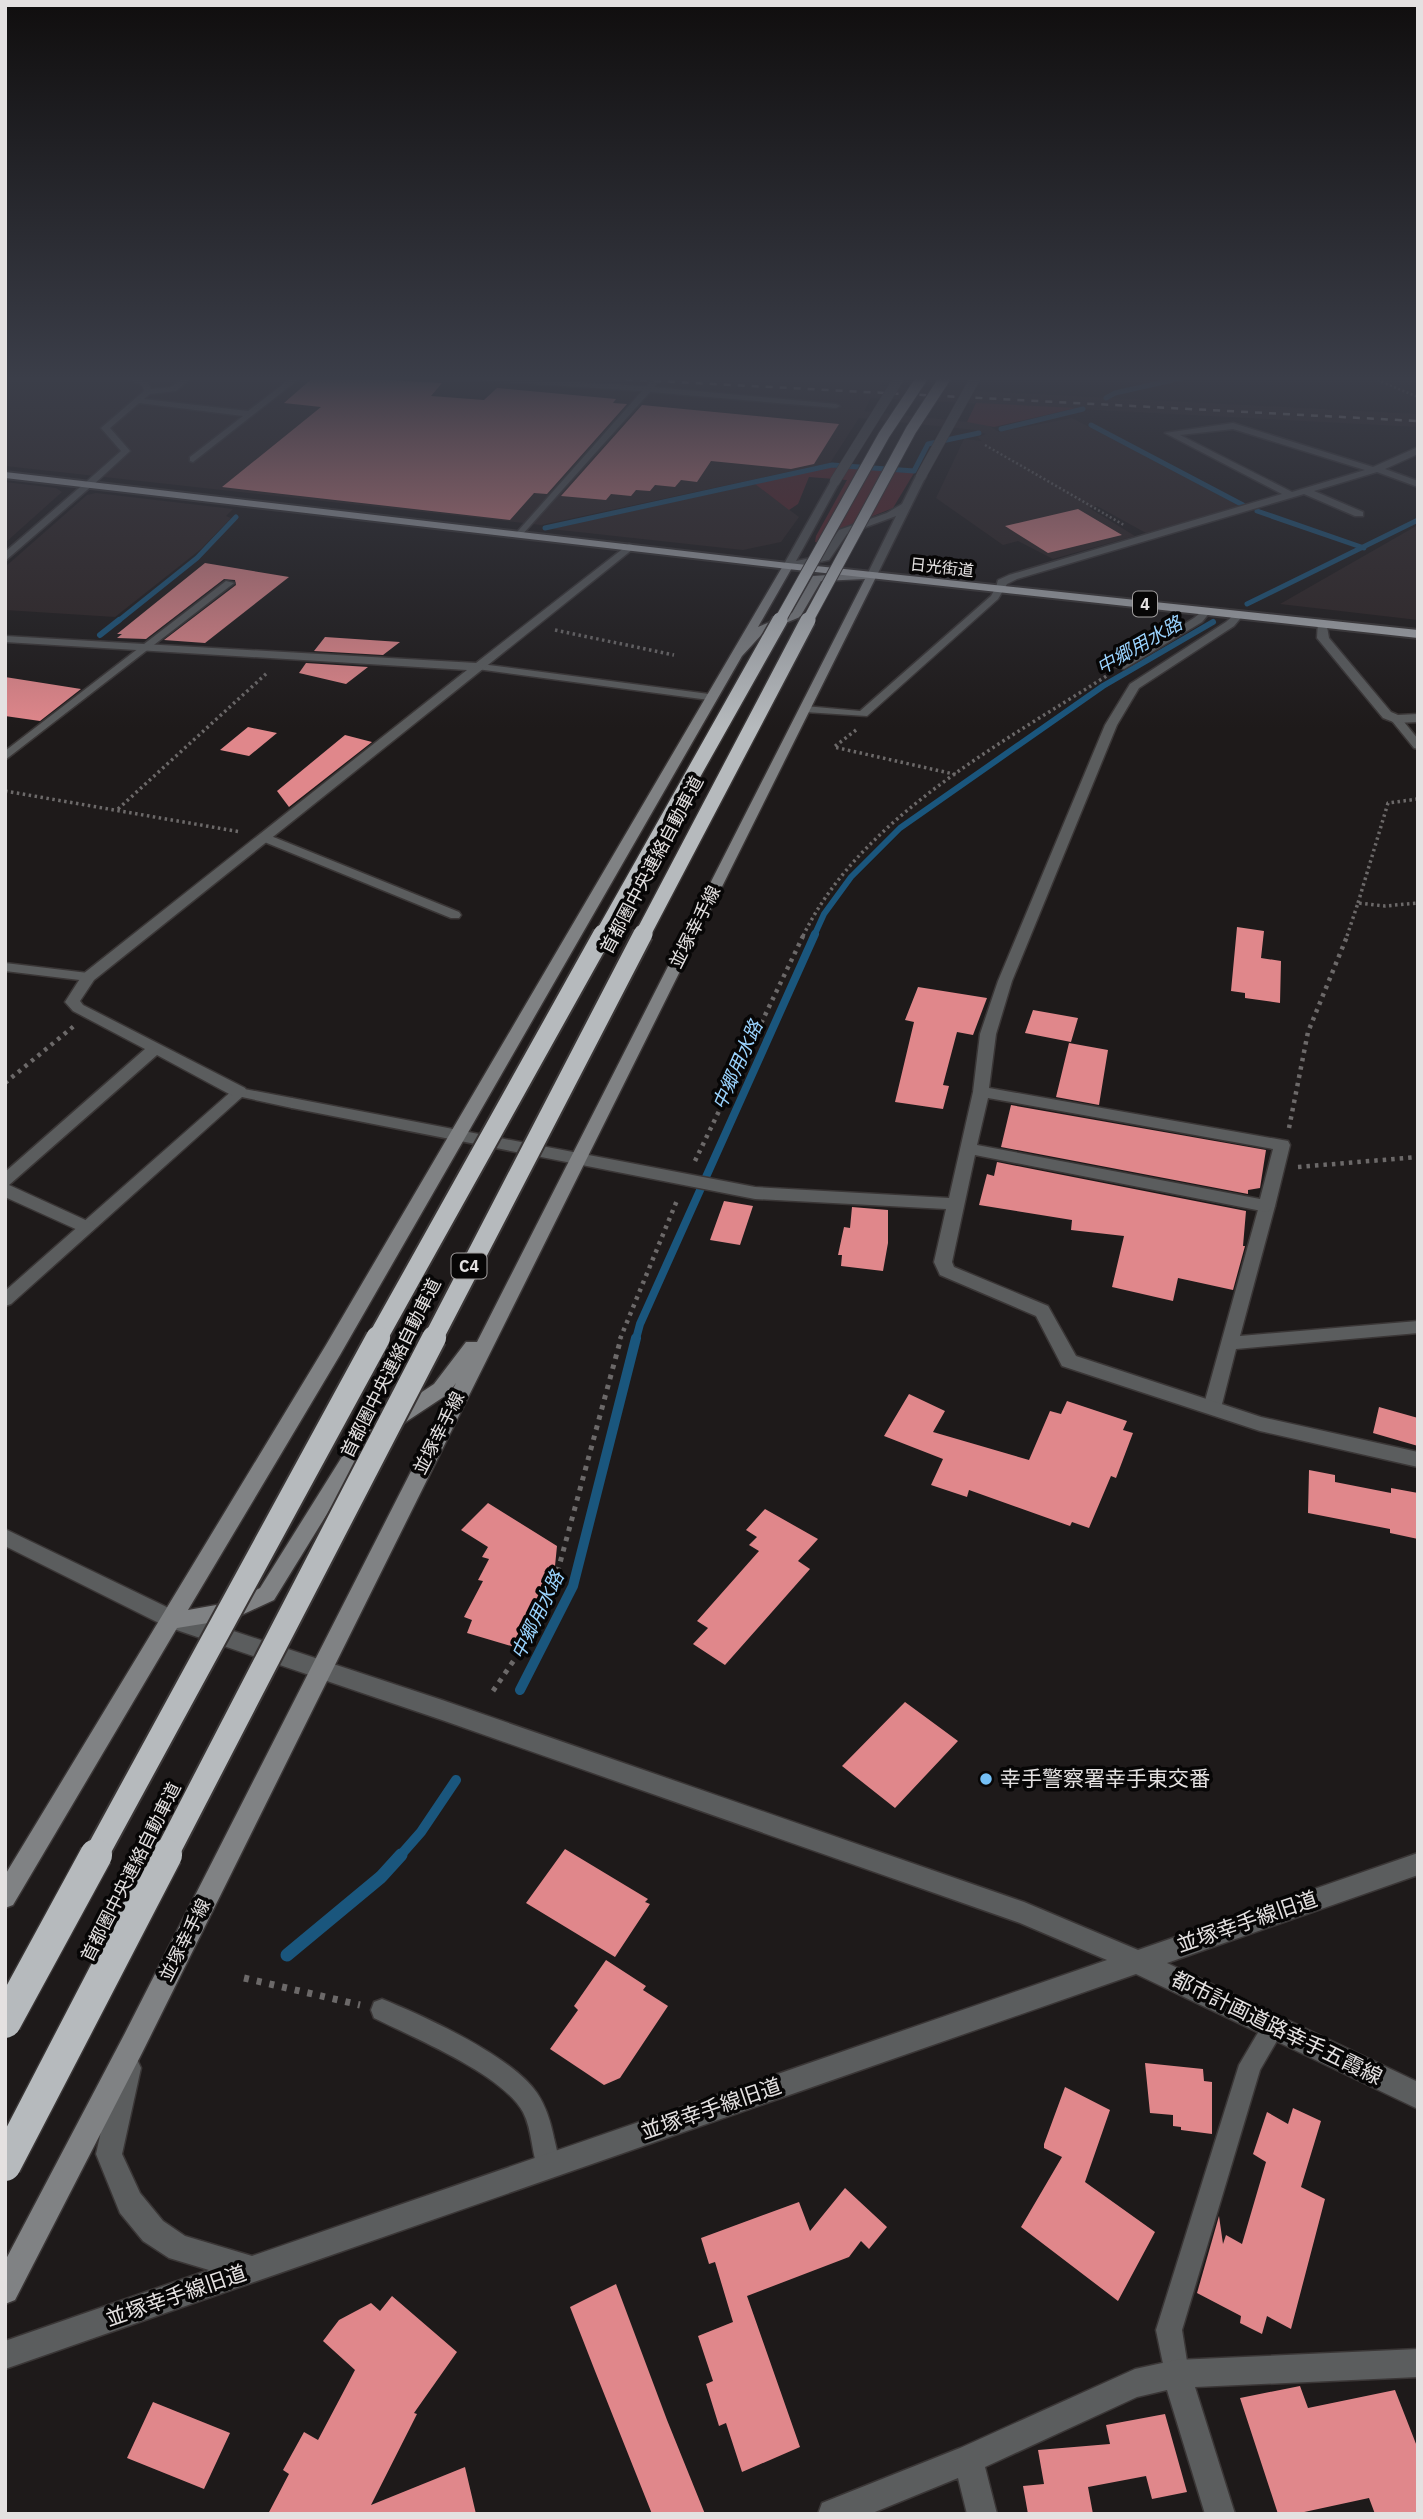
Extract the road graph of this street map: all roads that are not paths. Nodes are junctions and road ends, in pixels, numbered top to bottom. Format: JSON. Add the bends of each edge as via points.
{"nodes":[{"id":1,"x":79,"y":493,"type":"edge"},
{"id":2,"x":164,"y":493,"type":"edge"},
{"id":3,"x":556,"y":493,"type":"edge"},
{"id":4,"x":829,"y":493,"type":"edge"},
{"id":5,"x":852,"y":493,"type":"edge"},
{"id":6,"x":877,"y":493,"type":"edge"},
{"id":7,"x":913,"y":493,"type":"edge"},
{"id":8,"x":1286,"y":493,"type":"edge"},
{"id":9,"x":1299,"y":493,"type":"edge"},
{"id":10,"x":1308,"y":493,"type":"edge"},
{"id":11,"x":1291,"y":495,"type":"junction"},
{"id":12,"x":907,"y":505,"type":"junction"},
{"id":13,"x":1359,"y":514,"type":"dead end"},
{"id":14,"x":521,"y":533,"type":"junction"},
{"id":15,"x":629,"y":547,"type":"junction"},
{"id":16,"x":5,"y":558,"type":"edge"},
{"id":17,"x":788,"y":566,"type":"junction"},
{"id":18,"x":872,"y":575,"type":"junction"},
{"id":19,"x":229,"y":583,"type":"dead end"},
{"id":20,"x":999,"y":589,"type":"junction"},
{"id":21,"x":1206,"y":611,"type":"junction"},
{"id":22,"x":1238,"y":614,"type":"junction"},
{"id":23,"x":1322,"y":623,"type":"junction"},
{"id":24,"x":1418,"y":634,"type":"edge"},
{"id":25,"x":5,"y":639,"type":"edge"},
{"id":26,"x":144,"y":647,"type":"junction"},
{"id":27,"x":733,"y":658,"type":"junction"},
{"id":28,"x":481,"y":667,"type":"junction"},
{"id":29,"x":1120,"y":667,"type":"road end"},
{"id":30,"x":709,"y":697,"type":"junction"},
{"id":31,"x":805,"y":709,"type":"junction"},
{"id":32,"x":1418,"y":718,"type":"edge"},
{"id":33,"x":1396,"y":719,"type":"junction"},
{"id":34,"x":1418,"y":746,"type":"edge"},
{"id":35,"x":5,"y":757,"type":"edge"},
{"id":36,"x":266,"y":838,"type":"junction"},
{"id":37,"x":455,"y":915,"type":"dead end"},
{"id":38,"x":5,"y":967,"type":"edge"},
{"id":39,"x":88,"y":977,"type":"junction"},
{"id":40,"x":154,"y":1049,"type":"junction"},
{"id":41,"x":239,"y":1092,"type":"junction"},
{"id":42,"x":981,"y":1092,"type":"junction"},
{"id":43,"x":292,"y":1103,"type":"joint"},
{"id":44,"x":456,"y":1134,"type":"junction"},
{"id":45,"x":969,"y":1149,"type":"junction"},
{"id":46,"x":578,"y":1158,"type":"junction"},
{"id":47,"x":5,"y":1181,"type":"edge"},
{"id":48,"x":5,"y":1190,"type":"edge"},
{"id":49,"x":955,"y":1204,"type":"junction"},
{"id":50,"x":1267,"y":1206,"type":"junction"},
{"id":51,"x":86,"y":1227,"type":"junction"},
{"id":52,"x":511,"y":1290,"type":"junction"},
{"id":53,"x":5,"y":1300,"type":"edge"},
{"id":54,"x":1418,"y":1327,"type":"edge"},
{"id":55,"x":1232,"y":1343,"type":"junction"},
{"id":56,"x":1212,"y":1408,"type":"junction"},
{"id":57,"x":1418,"y":1460,"type":"edge"},
{"id":58,"x":5,"y":1537,"type":"edge"},
{"id":59,"x":172,"y":1620,"type":"junction"},
{"id":60,"x":318,"y":1671,"type":"junction"},
{"id":61,"x":1418,"y":1864,"type":"edge"},
{"id":62,"x":5,"y":1897,"type":"edge"},
{"id":63,"x":1136,"y":1961,"type":"junction"},
{"id":64,"x":382,"y":2010,"type":"road end"},
{"id":65,"x":5,"y":2022,"type":"edge"},
{"id":66,"x":1274,"y":2026,"type":"junction"},
{"id":67,"x":133,"y":2044,"type":"junction"},
{"id":68,"x":1418,"y":2096,"type":"edge"},
{"id":69,"x":5,"y":2165,"type":"edge"},
{"id":70,"x":548,"y":2166,"type":"junction"},
{"id":71,"x":255,"y":2270,"type":"junction"},
{"id":72,"x":5,"y":2290,"type":"edge"},
{"id":73,"x":5,"y":2355,"type":"edge"},
{"id":74,"x":1417,"y":2364,"type":"edge"},
{"id":75,"x":1176,"y":2374,"type":"junction"},
{"id":76,"x":968,"y":2459,"type":"junction"},
{"id":77,"x":834,"y":2514,"type":"edge"},
{"id":78,"x":982,"y":2514,"type":"edge"},
{"id":79,"x":1220,"y":2514,"type":"edge"}],
"edges":[{"from":1,"to":16,"type":"street"},
{"from":2,"to":14,"type":"highway","name":"日光街道","number":"4"},
{"from":3,"to":14,"type":"lane"},
{"from":4,"to":17,"type":"street","bridge":true},
{"from":5,"to":65,"type":"highway","name":"首都圏中央連絡自動車道","number":"C4","bridge":true,"via":[[456,1196]]},
{"from":6,"to":69,"type":"highway","name":"首都圏中央連絡自動車道","number":"C4","bridge":true,"via":[[745,737]]},
{"from":7,"to":12,"type":"street","bridge":true},
{"from":8,"to":11,"type":"street"},
{"from":9,"to":11,"type":"street"},
{"from":10,"to":13,"type":"street"},
{"from":11,"to":20,"type":"street","via":[[1013,577]]},
{"from":12,"to":17,"type":"street","via":[[843,532],[825,558]]},
{"from":12,"to":18,"type":"street"},
{"from":14,"to":15,"type":"highway","name":"日光街道","number":"4"},
{"from":15,"to":17,"type":"highway","name":"日光街道","number":"4"},
{"from":15,"to":28,"type":"street"},
{"from":17,"to":18,"type":"highway","name":"日光街道","number":"4"},
{"from":17,"to":27,"type":"main road"},
{"from":18,"to":20,"type":"highway","name":"日光街道","number":"4"},
{"from":18,"to":27,"type":"main road","via":[[817,578],[796,615],[760,630]]},
{"from":18,"to":31,"type":"main road","name":"並塚幸手線"},
{"from":19,"to":26,"type":"lane"},
{"from":20,"to":21,"type":"highway","name":"日光街道","number":"4"},
{"from":20,"to":31,"type":"lane","via":[[863,714]]},
{"from":21,"to":22,"type":"highway","name":"日光街道","number":"4"},
{"from":21,"to":29,"type":"lane"},
{"from":22,"to":23,"type":"highway","name":"日光街道","number":"4"},
{"from":22,"to":42,"type":"street","via":[[1230,624],[1134,686],[1111,725],[1005,981],[988,1034]]},
{"from":23,"to":24,"type":"highway","name":"日光街道","number":"4"},
{"from":23,"to":33,"type":"street","via":[[1323,638],[1387,715]]},
{"from":25,"to":26,"type":"street"},
{"from":26,"to":28,"type":"street"},
{"from":26,"to":35,"type":"lane"},
{"from":27,"to":30,"type":"main road"},
{"from":28,"to":30,"type":"lane"},
{"from":28,"to":36,"type":"street"},
{"from":30,"to":44,"type":"main road"},
{"from":31,"to":46,"type":"main road","name":"並塚幸手線"},
{"from":32,"to":33,"type":"street"},
{"from":33,"to":34,"type":"lane"},
{"from":36,"to":37,"type":"lane"},
{"from":36,"to":39,"type":"street"},
{"from":38,"to":39,"type":"lane"},
{"from":39,"to":40,"type":"street","via":[[72,1002]]},
{"from":40,"to":41,"type":"street"},
{"from":40,"to":47,"type":"street"},
{"from":41,"to":43,"type":"lane"},
{"from":41,"to":51,"type":"lane"},
{"from":42,"to":45,"type":"street"},
{"from":42,"to":50,"type":"street","via":[[1282,1145]]},
{"from":43,"to":44,"type":"street"},
{"from":44,"to":46,"type":"street"},
{"from":44,"to":59,"type":"main road"},
{"from":45,"to":49,"type":"street"},
{"from":45,"to":50,"type":"street"},
{"from":46,"to":49,"type":"street","via":[[755,1193]]},
{"from":46,"to":52,"type":"main road","name":"並塚幸手線"},
{"from":48,"to":51,"type":"street"},
{"from":49,"to":56,"type":"street","via":[[943,1262],[946,1271],[1042,1311],[1069,1361]]},
{"from":50,"to":55,"type":"lane"},
{"from":51,"to":53,"type":"lane"},
{"from":52,"to":59,"type":"main road","via":[[441,1389],[357,1448],[267,1594],[253,1604],[216,1616]]},
{"from":52,"to":60,"type":"main road","name":"並塚幸手線"},
{"from":54,"to":55,"type":"lane"},
{"from":55,"to":56,"type":"lane"},
{"from":56,"to":57,"type":"street","via":[[1260,1424]]},
{"from":58,"to":59,"type":"street","name":"都市計画道路幸手五霞線"},
{"from":59,"to":60,"type":"street","name":"都市計画道路幸手五霞線"},
{"from":59,"to":62,"type":"main road"},
{"from":60,"to":63,"type":"street","name":"都市計画道路幸手五霞線","via":[[1011,1909]]},
{"from":60,"to":67,"type":"main road","name":"並塚幸手線"},
{"from":61,"to":63,"type":"street","name":"並塚幸手線旧道"},
{"from":63,"to":66,"type":"street","name":"都市計画道路幸手五霞線"},
{"from":63,"to":70,"type":"street","name":"並塚幸手線旧道"},
{"from":64,"to":70,"type":"lane","via":[[505,2077],[528,2100]]},
{"from":66,"to":68,"type":"street","name":"都市計画道路幸手五霞線"},
{"from":66,"to":75,"type":"lane","via":[[1250,2065],[1169,2330]]},
{"from":67,"to":71,"type":"street","via":[[109,2154],[131,2203],[153,2231],[179,2248]]},
{"from":67,"to":72,"type":"main road","name":"並塚幸手線"},
{"from":70,"to":71,"type":"street","name":"並塚幸手線旧道"},
{"from":71,"to":73,"type":"street","name":"並塚幸手線旧道"},
{"from":74,"to":75,"type":"street"},
{"from":75,"to":76,"type":"street","via":[[1135,2383]]},
{"from":75,"to":79,"type":"street"},
{"from":76,"to":77,"type":"street"},
{"from":76,"to":78,"type":"street"}]}
